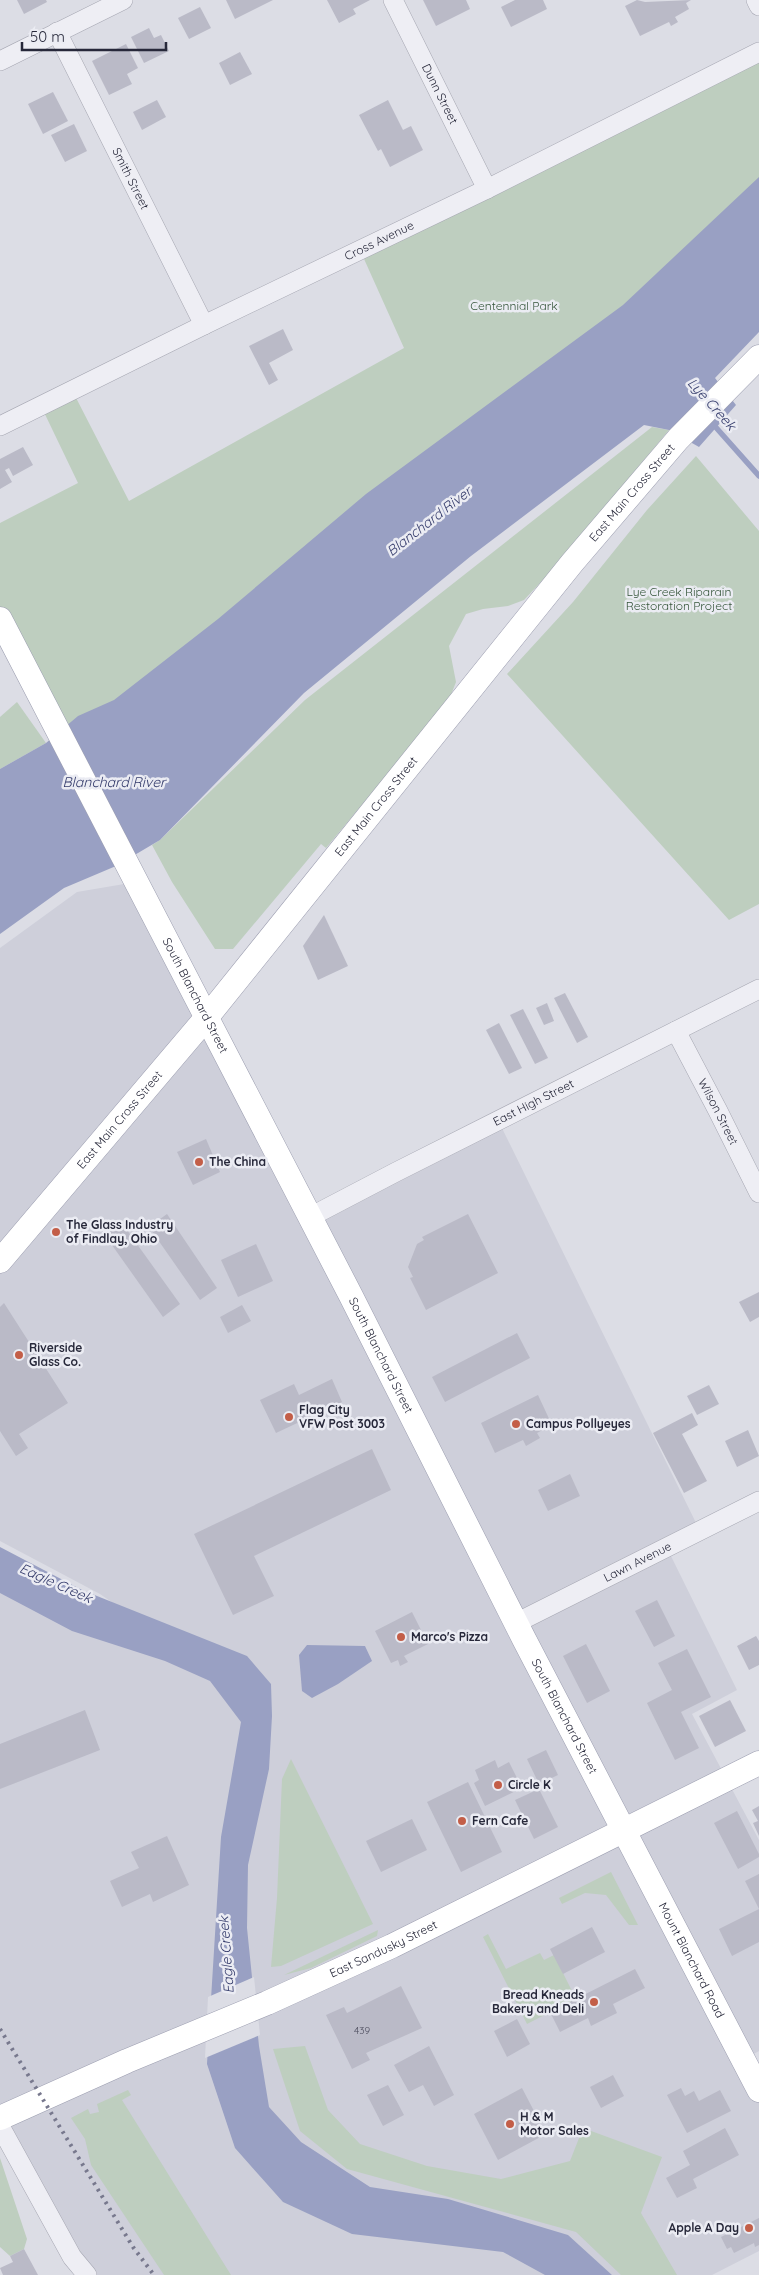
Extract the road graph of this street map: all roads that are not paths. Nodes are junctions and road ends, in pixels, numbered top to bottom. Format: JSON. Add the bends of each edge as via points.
{"nodes":[{"id":1,"x":123,"y":0,"type":"edge"},
{"id":2,"x":393,"y":0,"type":"edge"},
{"id":3,"x":756,"y":0,"type":"edge"},
{"id":4,"x":759,"y":6,"type":"edge"},
{"id":5,"x":57,"y":32,"type":"junction"},
{"id":6,"x":759,"y":52,"type":"edge"},
{"id":7,"x":0,"y":61,"type":"edge"},
{"id":8,"x":487,"y":189,"type":"junction"},
{"id":9,"x":204,"y":325,"type":"junction"},
{"id":10,"x":759,"y":357,"type":"edge"},
{"id":11,"x":0,"y":426,"type":"edge"},
{"id":12,"x":0,"y":620,"type":"edge"},
{"id":13,"x":759,"y":989,"type":"edge"},
{"id":14,"x":207,"y":1017,"type":"junction"},
{"id":15,"x":676,"y":1031,"type":"junction"},
{"id":16,"x":759,"y":1194,"type":"edge"},
{"id":17,"x":310,"y":1217,"type":"junction"},
{"id":18,"x":0,"y":1261,"type":"edge"},
{"id":19,"x":759,"y":1501,"type":"edge"},
{"id":20,"x":516,"y":1623,"type":"junction"},
{"id":21,"x":759,"y":1763,"type":"edge"},
{"id":22,"x":623,"y":1830,"type":"junction"},
{"id":23,"x":759,"y":2090,"type":"edge"},
{"id":24,"x":0,"y":2118,"type":"edge"},
{"id":25,"x":0,"y":2126,"type":"edge"},
{"id":26,"x":87,"y":2275,"type":"edge"}],
"edges":[{"from":1,"to":5,"type":"street"},
{"from":2,"to":8,"type":"street","name":"Dunn Street"},
{"from":3,"to":4,"type":"street"},
{"from":5,"to":7,"type":"street"},
{"from":5,"to":9,"type":"street","name":"Smith Street"},
{"from":6,"to":8,"type":"street","name":"Cross Avenue"},
{"from":8,"to":9,"type":"street","name":"Cross Avenue"},
{"from":9,"to":11,"type":"street","name":"Cross Avenue"},
{"from":10,"to":14,"type":"main road","name":"East Main Cross Street","via":[[678,439],[572,563]]},
{"from":12,"to":14,"type":"main road","name":"South Blanchard Street"},
{"from":13,"to":15,"type":"street","name":"East High Street"},
{"from":14,"to":17,"type":"main road","name":"South Blanchard Street"},
{"from":14,"to":18,"type":"main road","name":"East Main Cross Street"},
{"from":15,"to":16,"type":"street","name":"Wilson Street"},
{"from":15,"to":17,"type":"street","name":"East High Street"},
{"from":17,"to":20,"type":"main road","name":"South Blanchard Street"},
{"from":19,"to":20,"type":"street","name":"Lawn Avenue"},
{"from":20,"to":22,"type":"main road","name":"South Blanchard Street"},
{"from":21,"to":22,"type":"main road","name":"East Sandusky Street"},
{"from":22,"to":23,"type":"main road","name":"Mount Blanchard Road"},
{"from":22,"to":24,"type":"main road","name":"East Sandusky Street","via":[[392,1946]]},
{"from":25,"to":26,"type":"street","via":[[72,2257]]}]}
